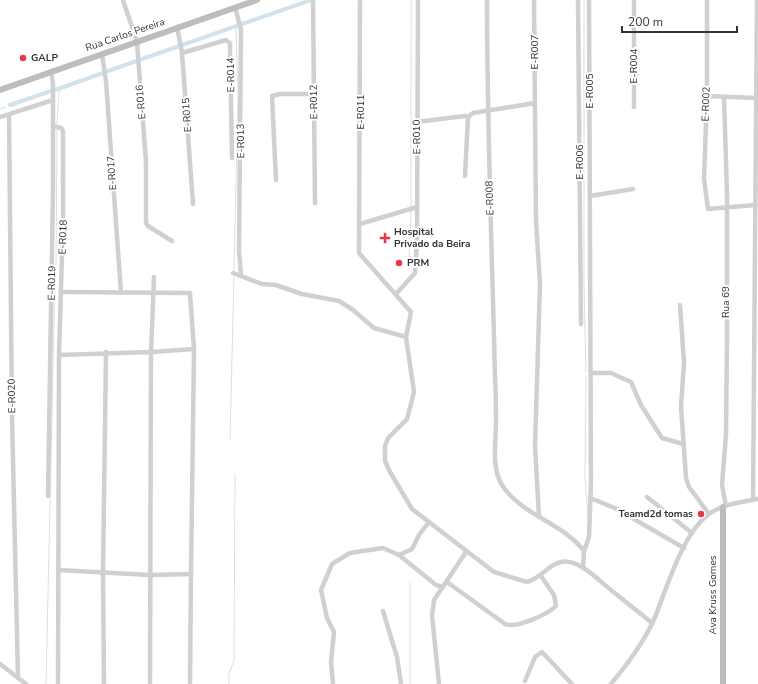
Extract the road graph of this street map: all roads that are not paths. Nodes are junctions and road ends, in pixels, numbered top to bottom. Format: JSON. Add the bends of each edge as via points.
{"nodes":[{"id":1,"x":123,"y":0,"type":"edge"},
{"id":2,"x":257,"y":0,"type":"edge"},
{"id":3,"x":313,"y":0,"type":"edge"},
{"id":4,"x":360,"y":0,"type":"edge"},
{"id":5,"x":418,"y":0,"type":"edge"},
{"id":6,"x":487,"y":0,"type":"edge"},
{"id":7,"x":534,"y":0,"type":"edge"},
{"id":8,"x":578,"y":0,"type":"edge"},
{"id":9,"x":589,"y":0,"type":"edge"},
{"id":10,"x":634,"y":0,"type":"edge"},
{"id":11,"x":707,"y":0,"type":"edge"},
{"id":12,"x":757,"y":0,"type":"edge"},
{"id":13,"x":236,"y":7,"type":"junction"},
{"id":14,"x":177,"y":27,"type":"junction"},
{"id":15,"x":137,"y":42,"type":"junction"},
{"id":16,"x":182,"y":53,"type":"junction"},
{"id":17,"x":102,"y":54,"type":"junction"},
{"id":18,"x":51,"y":71,"type":"junction"},
{"id":19,"x":0,"y":90,"type":"edge"},
{"id":20,"x":314,"y":94,"type":"junction"},
{"id":21,"x":707,"y":96,"type":"junction"},
{"id":22,"x":724,"y":97,"type":"junction"},
{"id":23,"x":756,"y":98,"type":"junction"},
{"id":24,"x":53,"y":100,"type":"junction"},
{"id":25,"x":535,"y":103,"type":"junction"},
{"id":26,"x":634,"y":107,"type":"dead end"},
{"id":27,"x":487,"y":110,"type":"junction"},
{"id":28,"x":9,"y":115,"type":"junction"},
{"id":29,"x":0,"y":117,"type":"edge"},
{"id":30,"x":468,"y":117,"type":"junction"},
{"id":31,"x":416,"y":122,"type":"junction"},
{"id":32,"x":53,"y":126,"type":"junction"},
{"id":33,"x":232,"y":158,"type":"dead end"},
{"id":34,"x":466,"y":176,"type":"dead end"},
{"id":35,"x":276,"y":180,"type":"dead end"},
{"id":36,"x":633,"y":189,"type":"dead end"},
{"id":37,"x":590,"y":196,"type":"junction"},
{"id":38,"x":315,"y":203,"type":"dead end"},
{"id":39,"x":193,"y":204,"type":"dead end"},
{"id":40,"x":755,"y":205,"type":"junction"},
{"id":41,"x":417,"y":207,"type":"junction"},
{"id":42,"x":726,"y":208,"type":"junction"},
{"id":43,"x":360,"y":224,"type":"junction"},
{"id":44,"x":172,"y":240,"type":"dead end"},
{"id":45,"x":233,"y":273,"type":"dead end"},
{"id":46,"x":52,"y":275,"type":"junction"},
{"id":47,"x":61,"y":275,"type":"junction"},
{"id":48,"x":241,"y":276,"type":"junction"},
{"id":49,"x":154,"y":277,"type":"dead end"},
{"id":50,"x":62,"y":292,"type":"junction"},
{"id":51,"x":121,"y":293,"type":"junction"},
{"id":52,"x":153,"y":294,"type":"junction"},
{"id":53,"x":396,"y":294,"type":"junction"},
{"id":54,"x":680,"y":305,"type":"dead end"},
{"id":55,"x":581,"y":324,"type":"dead end"},
{"id":56,"x":406,"y":337,"type":"junction"},
{"id":57,"x":194,"y":349,"type":"junction"},
{"id":58,"x":106,"y":352,"type":"junction"},
{"id":59,"x":151,"y":352,"type":"junction"},
{"id":60,"x":59,"y":355,"type":"junction"},
{"id":61,"x":591,"y":373,"type":"junction"},
{"id":62,"x":683,"y":444,"type":"junction"},
{"id":63,"x":48,"y":496,"type":"dead end"},
{"id":64,"x":647,"y":497,"type":"dead end"},
{"id":65,"x":590,"y":498,"type":"junction"},
{"id":66,"x":756,"y":500,"type":"edge"},
{"id":67,"x":724,"y":506,"type":"junction"},
{"id":68,"x":709,"y":514,"type":"junction"},
{"id":69,"x":539,"y":517,"type":"junction"},
{"id":70,"x":429,"y":522,"type":"junction"},
{"id":71,"x":692,"y":533,"type":"junction"},
{"id":72,"x":684,"y":548,"type":"junction"},
{"id":73,"x":584,"y":551,"type":"junction"},
{"id":74,"x":466,"y":552,"type":"junction"},
{"id":75,"x":399,"y":555,"type":"junction"},
{"id":76,"x":583,"y":568,"type":"junction"},
{"id":77,"x":58,"y":570,"type":"junction"},
{"id":78,"x":103,"y":573,"type":"junction"},
{"id":79,"x":191,"y":574,"type":"junction"},
{"id":80,"x":150,"y":575,"type":"junction"},
{"id":81,"x":541,"y":576,"type":"junction"},
{"id":82,"x":446,"y":582,"type":"junction"},
{"id":83,"x":436,"y":585,"type":"junction"},
{"id":84,"x":443,"y":587,"type":"junction"},
{"id":85,"x":440,"y":593,"type":"junction"},
{"id":86,"x":383,"y":611,"type":"dead end"},
{"id":87,"x":652,"y":623,"type":"junction"},
{"id":88,"x":0,"y":664,"type":"edge"},
{"id":89,"x":18,"y":678,"type":"junction"},
{"id":90,"x":525,"y":681,"type":"dead end"},
{"id":91,"x":26,"y":684,"type":"edge"},
{"id":92,"x":58,"y":684,"type":"edge"},
{"id":93,"x":104,"y":684,"type":"edge"},
{"id":94,"x":150,"y":684,"type":"edge"},
{"id":95,"x":190,"y":684,"type":"edge"},
{"id":96,"x":333,"y":684,"type":"edge"},
{"id":97,"x":401,"y":684,"type":"edge"},
{"id":98,"x":438,"y":684,"type":"edge"},
{"id":99,"x":572,"y":684,"type":"edge"},
{"id":100,"x":611,"y":684,"type":"edge"},
{"id":101,"x":723,"y":684,"type":"edge"}],
"edges":[{"from":1,"to":15,"type":"street","name":"E-R016"},
{"from":2,"to":13,"type":"street","name":"Rua Carlos Pereira"},
{"from":3,"to":20,"type":"street","name":"E-R012"},
{"from":4,"to":43,"type":"street","name":"E-R011"},
{"from":5,"to":31,"type":"street","name":"E-R010"},
{"from":6,"to":27,"type":"street","name":"E-R008"},
{"from":7,"to":25,"type":"street","name":"E-R007"},
{"from":8,"to":55,"type":"street","name":"E-R006"},
{"from":9,"to":37,"type":"street","name":"E-R005"},
{"from":10,"to":26,"type":"street","name":"E-R004"},
{"from":11,"to":21,"type":"street","name":"E-R002"},
{"from":12,"to":23,"type":"street"},
{"from":13,"to":14,"type":"street","name":"Rua Carlos Pereira"},
{"from":13,"to":48,"type":"street","name":"E-R013","via":[[241,30]]},
{"from":14,"to":15,"type":"street","name":"Rua Carlos Pereira"},
{"from":14,"to":16,"type":"street","name":"E-R015"},
{"from":15,"to":17,"type":"street","name":"Rua Carlos Pereira"},
{"from":15,"to":44,"type":"street","name":"E-R016","via":[[146,162],[146,223]]},
{"from":16,"to":33,"type":"street","name":"E-R014","via":[[226,40],[230,43]]},
{"from":16,"to":39,"type":"street","name":"E-R015"},
{"from":17,"to":18,"type":"street","name":"Rua Carlos Pereira"},
{"from":17,"to":51,"type":"street","name":"E-R017"},
{"from":18,"to":19,"type":"street","name":"Rua Carlos Pereira"},
{"from":18,"to":24,"type":"street","name":"E-R019"},
{"from":20,"to":35,"type":"street","via":[[272,96]]},
{"from":20,"to":38,"type":"street","name":"E-R012"},
{"from":21,"to":22,"type":"street"},
{"from":21,"to":42,"type":"street","name":"E-R002","via":[[704,179],[708,209]]},
{"from":22,"to":23,"type":"street"},
{"from":22,"to":42,"type":"street","name":"Rua 69"},
{"from":23,"to":40,"type":"street"},
{"from":24,"to":28,"type":"street"},
{"from":24,"to":32,"type":"street","name":"E-R019"},
{"from":25,"to":27,"type":"street"},
{"from":25,"to":69,"type":"street","name":"E-R007","via":[[536,221],[540,284],[535,446]]},
{"from":27,"to":30,"type":"street","via":[[473,113]]},
{"from":27,"to":69,"type":"street","name":"E-R008","via":[[496,396],[494,451],[499,477],[508,492]]},
{"from":28,"to":29,"type":"street"},
{"from":28,"to":89,"type":"street","name":"E-R020"},
{"from":30,"to":31,"type":"street"},
{"from":30,"to":34,"type":"street"},
{"from":31,"to":41,"type":"street","name":"E-R010"},
{"from":32,"to":46,"type":"street","name":"E-R019"},
{"from":32,"to":47,"type":"street","name":"E-R018","via":[[63,131],[64,222]]},
{"from":36,"to":37,"type":"street"},
{"from":37,"to":61,"type":"street"},
{"from":40,"to":42,"type":"street"},
{"from":40,"to":66,"type":"street"},
{"from":41,"to":43,"type":"street"},
{"from":41,"to":53,"type":"street","name":"E-R010","via":[[415,273]]},
{"from":42,"to":67,"type":"street","name":"Rua 69","via":[[726,434],[722,485]]},
{"from":43,"to":53,"type":"street","name":"E-R011","via":[[359,252]]},
{"from":45,"to":48,"type":"street"},
{"from":46,"to":47,"type":"street"},
{"from":46,"to":63,"type":"street","name":"E-R019"},
{"from":47,"to":50,"type":"street","name":"E-R018"},
{"from":48,"to":56,"type":"street","via":[[302,294],[339,301],[372,327]]},
{"from":49,"to":52,"type":"street"},
{"from":50,"to":51,"type":"street"},
{"from":50,"to":60,"type":"street","name":"E-R018"},
{"from":51,"to":52,"type":"street"},
{"from":52,"to":57,"type":"street","via":[[190,293]]},
{"from":52,"to":59,"type":"street"},
{"from":53,"to":56,"type":"street","name":"E-R011","via":[[411,312]]},
{"from":54,"to":62,"type":"street","via":[[684,363],[681,406]]},
{"from":56,"to":70,"type":"street","via":[[414,392],[406,419],[388,438],[385,461],[408,504]]},
{"from":57,"to":59,"type":"street"},
{"from":57,"to":79,"type":"street"},
{"from":58,"to":59,"type":"street"},
{"from":58,"to":60,"type":"street"},
{"from":58,"to":78,"type":"street"},
{"from":59,"to":80,"type":"street"},
{"from":60,"to":77,"type":"street","name":"E-R018"},
{"from":61,"to":62,"type":"street","via":[[611,373],[631,382],[641,405],[662,438]]},
{"from":61,"to":65,"type":"street"},
{"from":62,"to":68,"type":"street","via":[[687,483]]},
{"from":64,"to":71,"type":"street"},
{"from":65,"to":72,"type":"street","via":[[614,508]]},
{"from":65,"to":73,"type":"street","via":[[589,537]]},
{"from":66,"to":67,"type":"street"},
{"from":67,"to":68,"type":"street"},
{"from":67,"to":101,"type":"street","name":"Ava Kruss Gomes"},
{"from":68,"to":71,"type":"street"},
{"from":69,"to":73,"type":"street","name":"E-R008","via":[[573,539]]},
{"from":70,"to":74,"type":"street"},
{"from":70,"to":75,"type":"street","via":[[418,535],[412,549]]},
{"from":71,"to":72,"type":"street"},
{"from":72,"to":87,"type":"street"},
{"from":73,"to":76,"type":"street"},
{"from":74,"to":81,"type":"street","via":[[494,572],[517,580],[527,582]]},
{"from":74,"to":82,"type":"street"},
{"from":75,"to":83,"type":"street"},
{"from":75,"to":96,"type":"street","via":[[382,548],[358,551],[343,556],[332,564],[321,590],[327,618],[334,632],[331,662]]},
{"from":76,"to":81,"type":"street","via":[[568,562],[559,562]]},
{"from":76,"to":87,"type":"street"},
{"from":77,"to":78,"type":"street"},
{"from":77,"to":92,"type":"street","name":"E-R018"},
{"from":78,"to":80,"type":"street"},
{"from":78,"to":93,"type":"street"},
{"from":79,"to":80,"type":"street"},
{"from":79,"to":95,"type":"street"},
{"from":80,"to":94,"type":"street"},
{"from":81,"to":82,"type":"street","via":[[554,595],[556,606],[516,625],[505,624]]},
{"from":82,"to":84,"type":"street"},
{"from":83,"to":84,"type":"street"},
{"from":83,"to":85,"type":"street"},
{"from":84,"to":85,"type":"street"},
{"from":85,"to":98,"type":"street","via":[[434,602],[432,615]]},
{"from":86,"to":97,"type":"street","via":[[397,657]]},
{"from":87,"to":100,"type":"street","via":[[628,664]]},
{"from":88,"to":89,"type":"street"},
{"from":89,"to":91,"type":"street"},
{"from":90,"to":99,"type":"street","via":[[536,657],[542,652]]}]}
